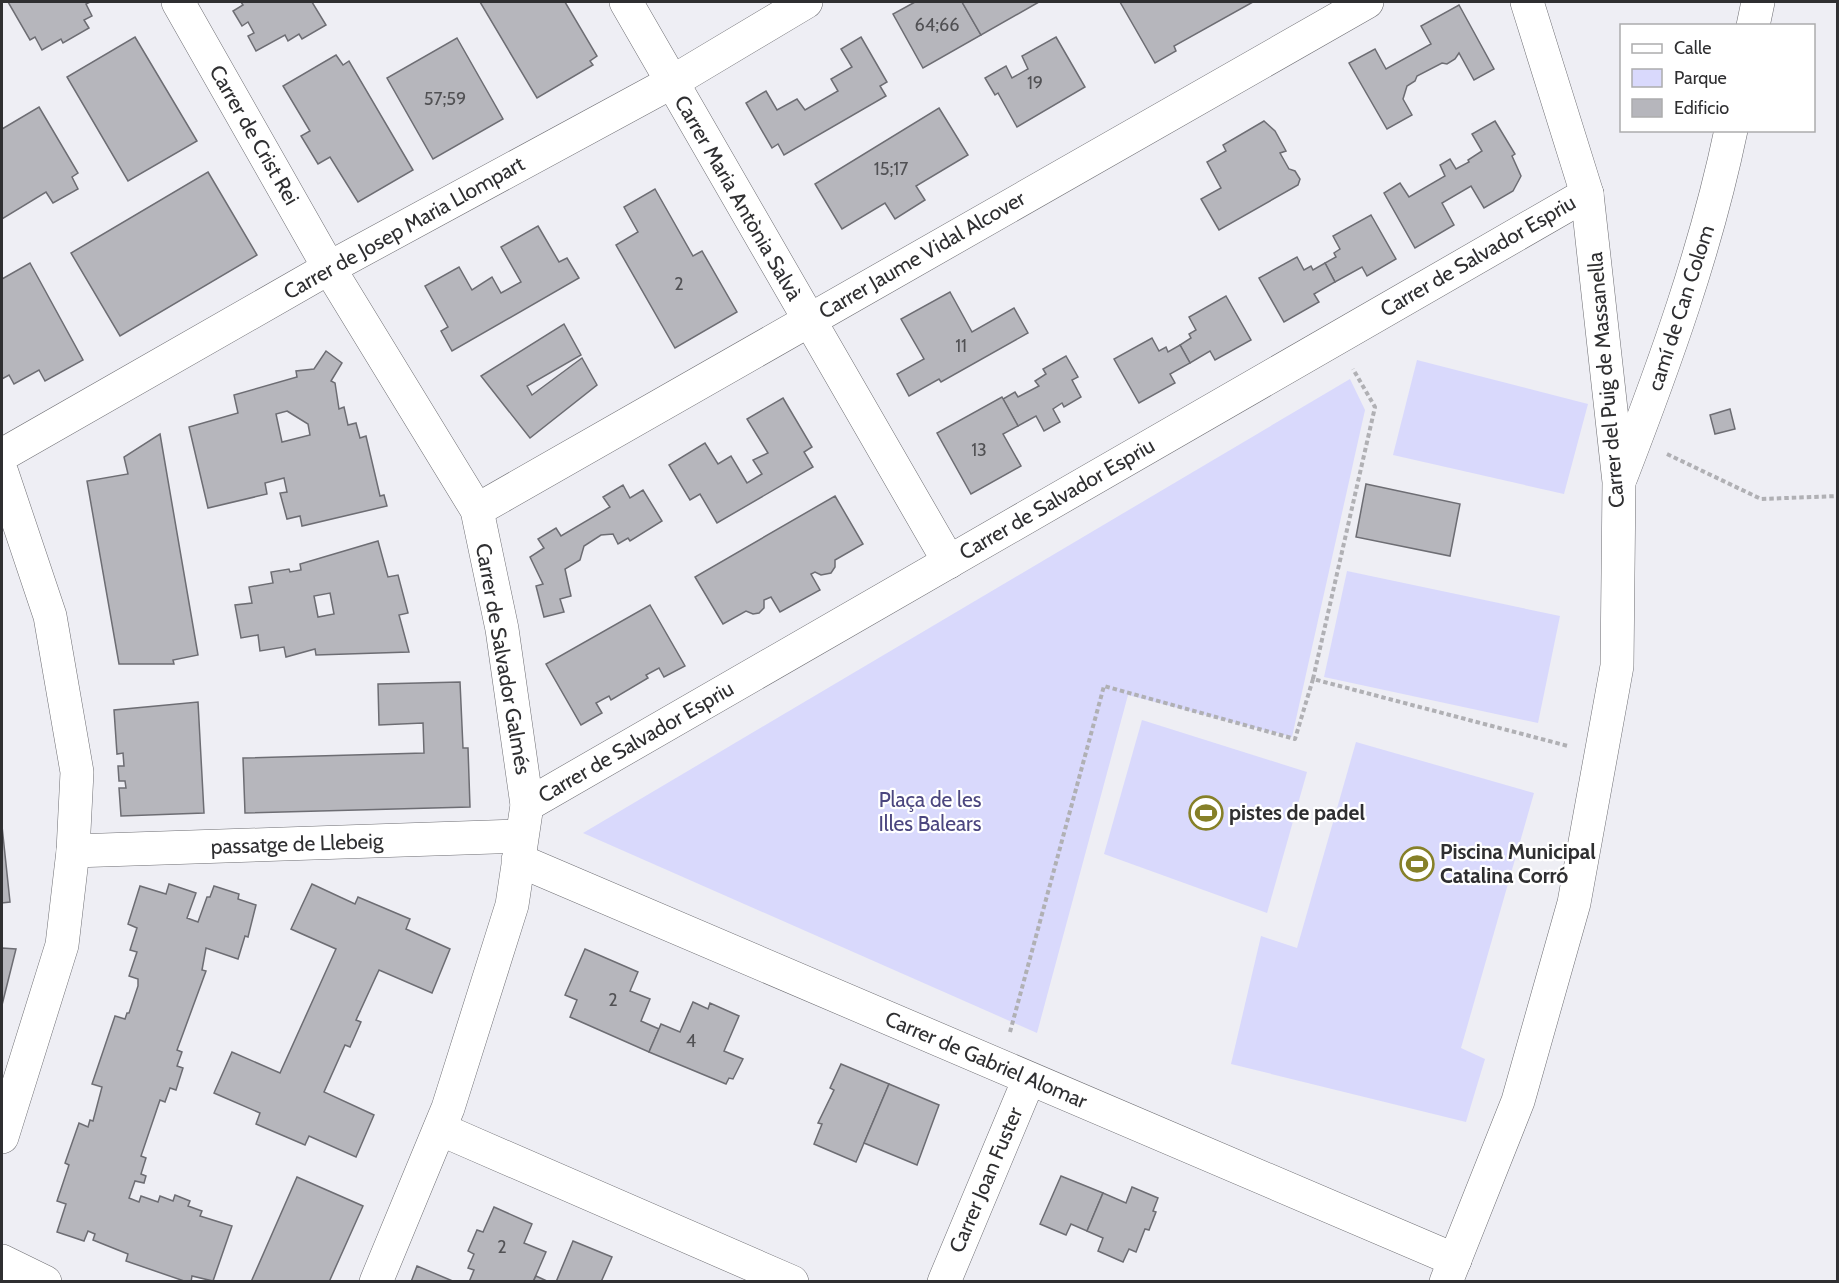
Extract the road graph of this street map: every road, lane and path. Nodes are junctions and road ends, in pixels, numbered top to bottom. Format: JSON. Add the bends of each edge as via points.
{"nodes":[{"id":1,"x":178,"y":2,"type":"edge"},
{"id":2,"x":626,"y":2,"type":"edge"},
{"id":3,"x":806,"y":2,"type":"edge"},
{"id":4,"x":1367,"y":2,"type":"edge"},
{"id":5,"x":1527,"y":2,"type":"edge"},
{"id":6,"x":1758,"y":2,"type":"edge"},
{"id":7,"x":1753,"y":24,"type":"edge"},
{"id":8,"x":672,"y":82,"type":"junction"},
{"id":9,"x":1731,"y":132,"type":"edge"},
{"id":10,"x":1587,"y":194,"type":"junction"},
{"id":11,"x":329,"y":268,"type":"junction"},
{"id":12,"x":808,"y":320,"type":"junction"},
{"id":13,"x":1336,"y":339,"type":"junction"},
{"id":14,"x":1639,"y":430,"type":"junction"},
{"id":15,"x":2,"y":455,"type":"edge"},
{"id":16,"x":2,"y":473,"type":"edge"},
{"id":17,"x":1619,"y":482,"type":"junction"},
{"id":18,"x":1838,"y":496,"type":"edge"},
{"id":19,"x":477,"y":510,"type":"junction"},
{"id":20,"x":949,"y":562,"type":"junction"},
{"id":21,"x":1312,"y":679,"type":"junction"},
{"id":22,"x":1600,"y":754,"type":"junction"},
{"id":23,"x":522,"y":834,"type":"junction"},
{"id":24,"x":73,"y":851,"type":"junction"},
{"id":25,"x":1015,"y":1073,"type":"junction"},
{"id":26,"x":440,"y":1129,"type":"junction"},
{"id":27,"x":2,"y":1137,"type":"edge"},
{"id":28,"x":2,"y":1261,"type":"edge"},
{"id":29,"x":1450,"y":1270,"type":"edge"},
{"id":30,"x":45,"y":1281,"type":"edge"},
{"id":31,"x":376,"y":1281,"type":"edge"},
{"id":32,"x":792,"y":1281,"type":"edge"},
{"id":33,"x":944,"y":1281,"type":"edge"}],
"edges":[{"from":1,"to":11,"type":"street","name":"Carrer de Crist Rei"},
{"from":2,"to":8,"type":"street","name":"Carrer Maria Antònia Salvà"},
{"from":3,"to":8,"type":"street","name":"Carrer de Josep Maria Llompart"},
{"from":4,"to":12,"type":"street","name":"Carrer Jaume Vidal Alcover"},
{"from":5,"to":10,"type":"street","name":"Carrer del Puig de Massanella"},
{"from":6,"to":7,"type":"street"},
{"from":8,"to":11,"type":"street","name":"Carrer de Josep Maria Llompart"},
{"from":8,"to":12,"type":"street","name":"Carrer Maria Antònia Salvà"},
{"from":9,"to":14,"type":"street","name":"camí de Can Colom","via":[[1719,191],[1680,322]]},
{"from":10,"to":13,"type":"street","name":"Carrer de Salvador Espriu"},
{"from":10,"to":17,"type":"street","name":"Carrer del Puig de Massanella"},
{"from":11,"to":15,"type":"street","name":"Carrer de Josep Maria Llompart"},
{"from":11,"to":19,"type":"street","name":"Carrer de Salvador Galmés"},
{"from":12,"to":19,"type":"street","name":"Carrer Jaume Vidal Alcover"},
{"from":12,"to":20,"type":"street","name":"Carrer Maria Antònia Salvà"},
{"from":13,"to":20,"type":"street","name":"Carrer de Salvador Espriu"},
{"from":13,"to":21,"type":"path","via":[[1375,406]]},
{"from":14,"to":17,"type":"street","name":"camí de Can Colom"},
{"from":14,"to":18,"type":"path","via":[[1672,458],[1761,499]]},
{"from":16,"to":24,"type":"street","via":[[50,616],[77,772]]},
{"from":17,"to":22,"type":"street","name":"Carrer del Puig de Massanella","via":[[1617,666]]},
{"from":19,"to":23,"type":"street","name":"Carrer de Salvador Galmés","via":[[502,629]]},
{"from":20,"to":23,"type":"street","name":"Carrer de Salvador Espriu"},
{"from":21,"to":22,"type":"path"},
{"from":21,"to":25,"type":"path","via":[[1295,739],[1104,686]]},
{"from":22,"to":29,"type":"street","name":"Carrer del Puig de Massanella","via":[[1574,903],[1518,1101]]},
{"from":23,"to":24,"type":"street","name":"passatge de Llebeig"},
{"from":23,"to":25,"type":"street","name":"Carrer de Gabriel Alomar"},
{"from":23,"to":26,"type":"street","name":"Carrer de Salvador Galmés","via":[[512,905]]},
{"from":24,"to":27,"type":"street","via":[[62,945]]},
{"from":25,"to":29,"type":"street","name":"Carrer de Gabriel Alomar"},
{"from":25,"to":33,"type":"street","name":"Carrer Joan Fuster"},
{"from":26,"to":31,"type":"street","name":"Carrer de Salvador Galmés"},
{"from":26,"to":32,"type":"street"},
{"from":28,"to":30,"type":"street"}]}
